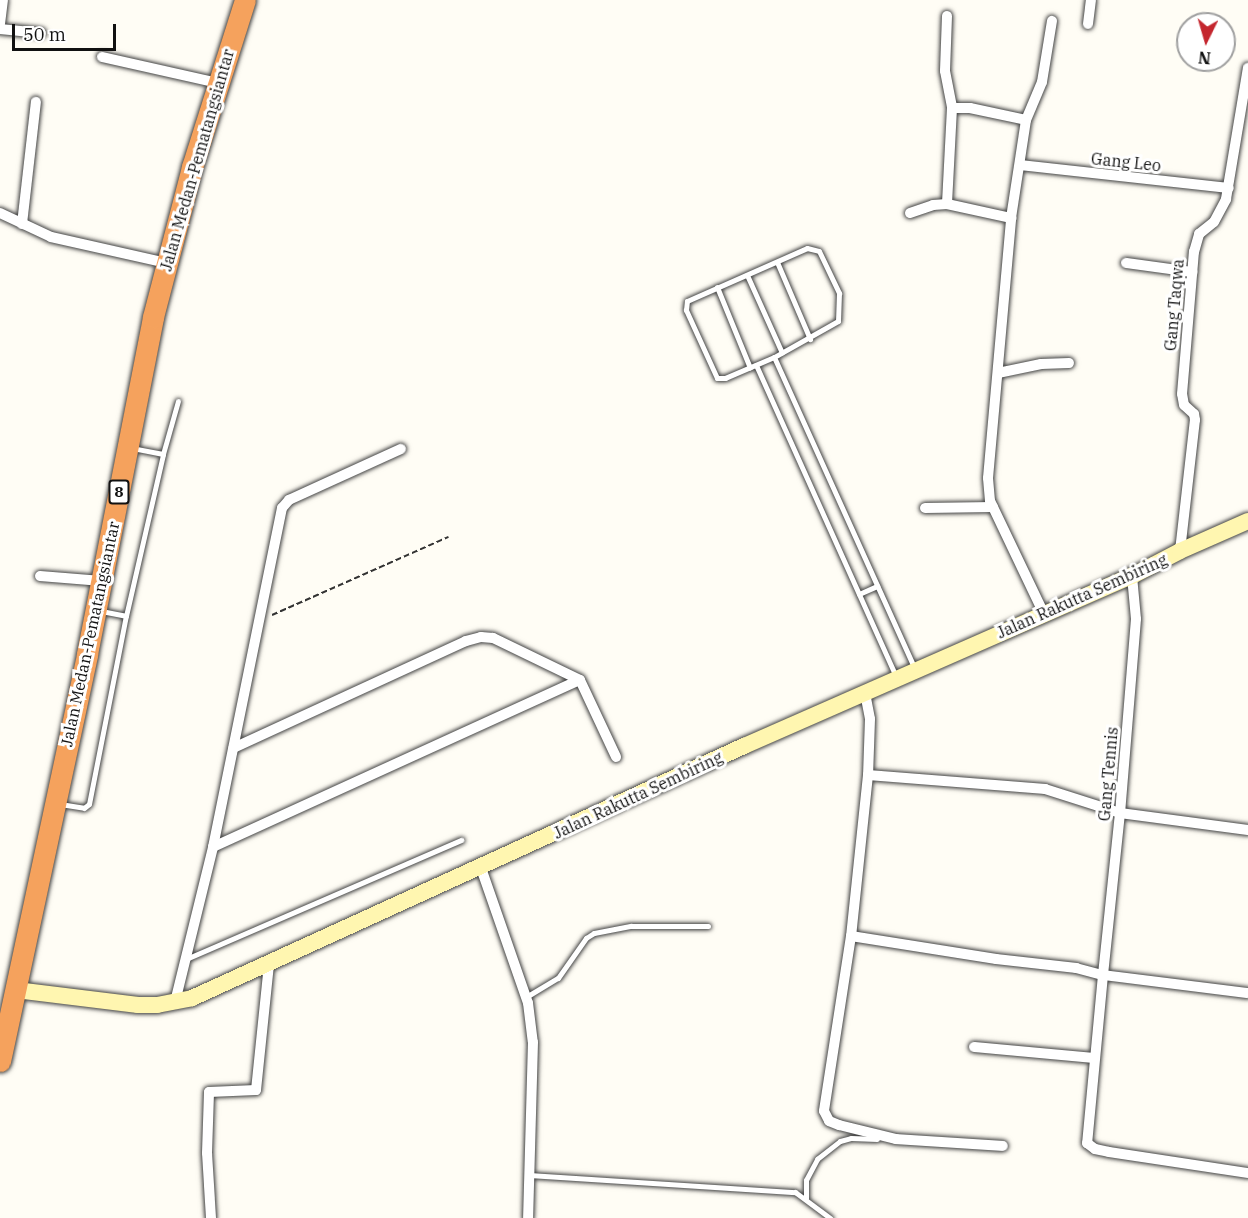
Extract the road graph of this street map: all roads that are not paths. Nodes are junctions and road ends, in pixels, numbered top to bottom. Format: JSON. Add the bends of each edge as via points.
{"nodes":[{"id":1,"x":3,"y":0,"type":"edge"},
{"id":2,"x":245,"y":0,"type":"edge"},
{"id":3,"x":1091,"y":0,"type":"edge"},
{"id":4,"x":947,"y":16,"type":"dead end"},
{"id":5,"x":1052,"y":21,"type":"dead end"},
{"id":6,"x":1088,"y":24,"type":"dead end"},
{"id":7,"x":0,"y":26,"type":"edge"},
{"id":8,"x":41,"y":33,"type":"dead end"},
{"id":9,"x":102,"y":57,"type":"dead end"},
{"id":10,"x":1248,"y":68,"type":"edge"},
{"id":11,"x":219,"y":83,"type":"junction"},
{"id":12,"x":36,"y":102,"type":"dead end"},
{"id":13,"x":952,"y":108,"type":"junction"},
{"id":14,"x":1026,"y":120,"type":"junction"},
{"id":15,"x":1020,"y":165,"type":"junction"},
{"id":16,"x":1229,"y":188,"type":"junction"},
{"id":17,"x":947,"y":204,"type":"junction"},
{"id":18,"x":0,"y":213,"type":"edge"},
{"id":19,"x":910,"y":213,"type":"dead end"},
{"id":20,"x":1011,"y":218,"type":"junction"},
{"id":21,"x":22,"y":224,"type":"junction"},
{"id":22,"x":777,"y":262,"type":"junction"},
{"id":23,"x":166,"y":263,"type":"junction"},
{"id":24,"x":1126,"y":263,"type":"dead end"},
{"id":25,"x":1192,"y":272,"type":"junction"},
{"id":26,"x":747,"y":275,"type":"junction"},
{"id":27,"x":717,"y":288,"type":"junction"},
{"id":28,"x":810,"y":339,"type":"junction"},
{"id":29,"x":782,"y":354,"type":"junction"},
{"id":30,"x":774,"y":357,"type":"junction"},
{"id":31,"x":1069,"y":363,"type":"dead end"},
{"id":32,"x":756,"y":365,"type":"junction"},
{"id":33,"x":750,"y":368,"type":"junction"},
{"id":34,"x":998,"y":373,"type":"junction"},
{"id":35,"x":177,"y":401,"type":"dead end"},
{"id":36,"x":129,"y":447,"type":"junction"},
{"id":37,"x":401,"y":449,"type":"dead end"},
{"id":38,"x":163,"y":454,"type":"junction"},
{"id":39,"x":993,"y":507,"type":"junction"},
{"id":40,"x":925,"y":508,"type":"dead end"},
{"id":41,"x":1248,"y":521,"type":"edge"},
{"id":42,"x":1180,"y":551,"type":"junction"},
{"id":43,"x":40,"y":576,"type":"dead end"},
{"id":44,"x":1132,"y":576,"type":"junction"},
{"id":45,"x":102,"y":581,"type":"junction"},
{"id":46,"x":878,"y":586,"type":"junction"},
{"id":47,"x":859,"y":594,"type":"junction"},
{"id":48,"x":96,"y":610,"type":"junction"},
{"id":49,"x":1044,"y":614,"type":"junction"},
{"id":50,"x":126,"y":616,"type":"junction"},
{"id":51,"x":915,"y":670,"type":"junction"},
{"id":52,"x":897,"y":678,"type":"junction"},
{"id":53,"x":580,"y":680,"type":"junction"},
{"id":54,"x":865,"y":693,"type":"junction"},
{"id":55,"x":233,"y":748,"type":"junction"},
{"id":56,"x":616,"y":757,"type":"dead end"},
{"id":57,"x":868,"y":775,"type":"junction"},
{"id":58,"x":55,"y":803,"type":"junction"},
{"id":59,"x":1120,"y":813,"type":"junction"},
{"id":60,"x":1248,"y":830,"type":"edge"},
{"id":61,"x":460,"y":840,"type":"dead end"},
{"id":62,"x":213,"y":847,"type":"junction"},
{"id":63,"x":481,"y":868,"type":"junction"},
{"id":64,"x":708,"y":926,"type":"dead end"},
{"id":65,"x":851,"y":936,"type":"junction"},
{"id":66,"x":186,"y":959,"type":"junction"},
{"id":67,"x":269,"y":965,"type":"junction"},
{"id":68,"x":1103,"y":975,"type":"junction"},
{"id":69,"x":15,"y":990,"type":"junction"},
{"id":70,"x":1248,"y":993,"type":"edge"},
{"id":71,"x":526,"y":997,"type":"junction"},
{"id":72,"x":175,"y":1002,"type":"junction"},
{"id":73,"x":974,"y":1047,"type":"dead end"},
{"id":74,"x":1094,"y":1058,"type":"junction"},
{"id":75,"x":0,"y":1061,"type":"edge"},
{"id":76,"x":897,"y":1139,"type":"junction"},
{"id":77,"x":1003,"y":1146,"type":"dead end"},
{"id":78,"x":1248,"y":1173,"type":"edge"},
{"id":79,"x":529,"y":1175,"type":"junction"},
{"id":80,"x":806,"y":1198,"type":"junction"},
{"id":81,"x":212,"y":1218,"type":"edge"},
{"id":82,"x":528,"y":1218,"type":"edge"},
{"id":83,"x":830,"y":1218,"type":"edge"}],
"edges":[{"from":1,"to":7,"type":"street"},
{"from":2,"to":11,"type":"highway","name":"Jalan Medan-Pematangsiantar","number":"8"},
{"from":3,"to":6,"type":"street"},
{"from":4,"to":13,"type":"street","via":[[945,71]]},
{"from":5,"to":14,"type":"street","via":[[1042,82]]},
{"from":7,"to":8,"type":"street"},
{"from":9,"to":11,"type":"street"},
{"from":10,"to":16,"type":"street","name":"Gang Taqwa"},
{"from":11,"to":23,"type":"highway","name":"Jalan Medan-Pematangsiantar","number":"8"},
{"from":12,"to":21,"type":"street"},
{"from":13,"to":14,"type":"street"},
{"from":13,"to":17,"type":"street"},
{"from":14,"to":15,"type":"street"},
{"from":15,"to":16,"type":"street","name":"Gang Leo"},
{"from":15,"to":20,"type":"street"},
{"from":16,"to":25,"type":"street","name":"Gang Taqwa","via":[[1214,222],[1199,234]]},
{"from":17,"to":19,"type":"street"},
{"from":17,"to":20,"type":"street"},
{"from":18,"to":21,"type":"street"},
{"from":20,"to":34,"type":"street"},
{"from":21,"to":23,"type":"street","via":[[51,237]]},
{"from":22,"to":26,"type":"lane"},
{"from":22,"to":28,"type":"lane"},
{"from":22,"to":28,"type":"lane","via":[[807,248],[819,250],[839,293],[838,321]]},
{"from":23,"to":36,"type":"highway","name":"Jalan Medan-Pematangsiantar","number":"8"},
{"from":24,"to":25,"type":"street"},
{"from":25,"to":42,"type":"street","name":"Gang Taqwa","via":[[1182,394],[1184,405],[1195,420]]},
{"from":26,"to":27,"type":"lane"},
{"from":26,"to":29,"type":"lane"},
{"from":27,"to":33,"type":"lane"},
{"from":27,"to":33,"type":"lane","via":[[689,299],[686,310],[714,376],[721,379]]},
{"from":28,"to":29,"type":"lane"},
{"from":29,"to":30,"type":"lane"},
{"from":30,"to":32,"type":"lane"},
{"from":30,"to":46,"type":"lane"},
{"from":31,"to":34,"type":"street","via":[[1041,363]]},
{"from":32,"to":33,"type":"lane"},
{"from":32,"to":47,"type":"lane"},
{"from":34,"to":39,"type":"street","via":[[988,478]]},
{"from":35,"to":38,"type":"lane"},
{"from":36,"to":38,"type":"lane"},
{"from":36,"to":45,"type":"highway","name":"Jalan Medan-Pematangsiantar","number":"8"},
{"from":37,"to":55,"type":"street","via":[[289,500],[282,508]]},
{"from":38,"to":50,"type":"lane"},
{"from":39,"to":40,"type":"street"},
{"from":39,"to":49,"type":"street"},
{"from":41,"to":42,"type":"main road","name":"Jalan Rakutta Sembiring"},
{"from":42,"to":44,"type":"main road","name":"Jalan Rakutta Sembiring"},
{"from":43,"to":45,"type":"street"},
{"from":44,"to":49,"type":"main road","name":"Jalan Rakutta Sembiring"},
{"from":44,"to":59,"type":"street","name":"Gang Tennis","via":[[1136,619]]},
{"from":45,"to":48,"type":"highway","name":"Jalan Medan-Pematangsiantar","number":"8"},
{"from":46,"to":47,"type":"lane"},
{"from":46,"to":51,"type":"lane"},
{"from":47,"to":52,"type":"lane"},
{"from":48,"to":50,"type":"lane"},
{"from":48,"to":58,"type":"highway","name":"Jalan Medan-Pematangsiantar","number":"8"},
{"from":49,"to":51,"type":"main road","name":"Jalan Rakutta Sembiring"},
{"from":50,"to":58,"type":"lane","via":[[89,804],[84,808]]},
{"from":51,"to":52,"type":"main road","name":"Jalan Rakutta Sembiring"},
{"from":52,"to":54,"type":"main road","name":"Jalan Rakutta Sembiring"},
{"from":53,"to":55,"type":"street","via":[[493,638],[481,637],[466,640]]},
{"from":53,"to":56,"type":"street"},
{"from":53,"to":62,"type":"street"},
{"from":54,"to":57,"type":"street","via":[[870,719]]},
{"from":54,"to":63,"type":"main road","name":"Jalan Rakutta Sembiring"},
{"from":55,"to":62,"type":"street"},
{"from":57,"to":59,"type":"street","via":[[1045,789]]},
{"from":57,"to":65,"type":"street"},
{"from":58,"to":69,"type":"highway","name":"Jalan Medan-Pematangsiantar","number":"8"},
{"from":59,"to":60,"type":"street"},
{"from":59,"to":68,"type":"street","name":"Gang Tennis"},
{"from":61,"to":66,"type":"lane"},
{"from":62,"to":66,"type":"street"},
{"from":63,"to":67,"type":"main road","name":"Jalan Rakutta Sembiring"},
{"from":63,"to":71,"type":"street"},
{"from":64,"to":71,"type":"lane","via":[[631,926],[594,933],[586,938],[558,978]]},
{"from":65,"to":68,"type":"street"},
{"from":65,"to":76,"type":"street","via":[[824,1112],[829,1121],[839,1125]]},
{"from":66,"to":72,"type":"street"},
{"from":67,"to":72,"type":"main road","name":"Jalan Rakutta Sembiring"},
{"from":67,"to":81,"type":"street","via":[[256,1090],[209,1092],[207,1153]]},
{"from":68,"to":70,"type":"street"},
{"from":68,"to":74,"type":"street","name":"Gang Tennis"},
{"from":69,"to":72,"type":"main road","name":"Jalan Rakutta Sembiring","via":[[138,1005]]},
{"from":69,"to":75,"type":"highway","name":"Jalan Medan-Pematangsiantar","number":"8"},
{"from":71,"to":79,"type":"street","via":[[533,1042]]},
{"from":73,"to":74,"type":"street"},
{"from":74,"to":78,"type":"street","name":"Gang Tennis","via":[[1086,1138],[1090,1147]]},
{"from":76,"to":77,"type":"street"},
{"from":76,"to":80,"type":"lane","via":[[840,1141],[811,1167]]},
{"from":79,"to":80,"type":"lane","via":[[795,1192]]},
{"from":79,"to":82,"type":"street"},
{"from":80,"to":83,"type":"lane"}]}
